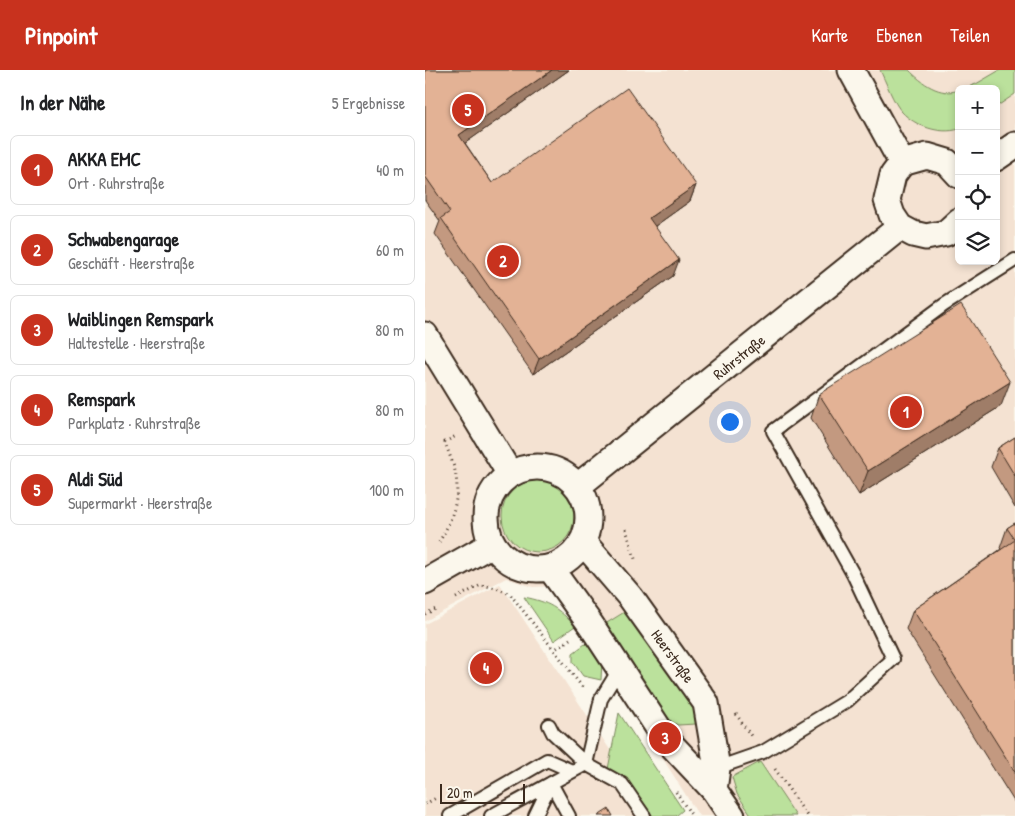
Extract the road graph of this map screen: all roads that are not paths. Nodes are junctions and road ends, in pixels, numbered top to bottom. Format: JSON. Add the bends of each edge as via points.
{"nodes":[{"id":1,"x":851,"y":70,"type":"edge"},
{"id":2,"x":1015,"y":145,"type":"edge"},
{"id":3,"x":1000,"y":155,"type":"edge"},
{"id":4,"x":902,"y":163,"type":"junction"},
{"id":5,"x":955,"y":171,"type":"edge"},
{"id":6,"x":955,"y":225,"type":"edge"},
{"id":7,"x":900,"y":227,"type":"junction"},
{"id":8,"x":1015,"y":260,"type":"edge"},
{"id":9,"x":425,"y":335,"type":"edge"},
{"id":10,"x":511,"y":474,"type":"junction"},
{"id":11,"x":578,"y":486,"type":"junction"},
{"id":12,"x":583,"y":542,"type":"junction"},
{"id":13,"x":493,"y":544,"type":"junction"},
{"id":14,"x":550,"y":568,"type":"junction"},
{"id":15,"x":429,"y":592,"type":"edge"},
{"id":16,"x":620,"y":668,"type":"junction"},
{"id":17,"x":549,"y":725,"type":"dead end"},
{"id":18,"x":586,"y":764,"type":"junction"},
{"id":19,"x":572,"y":771,"type":"junction"},
{"id":20,"x":715,"y":779,"type":"junction"},
{"id":21,"x":551,"y":783,"type":"junction"},
{"id":22,"x":450,"y":816,"type":"edge"},
{"id":23,"x":491,"y":816,"type":"edge"},
{"id":24,"x":535,"y":816,"type":"edge"},
{"id":25,"x":569,"y":816,"type":"edge"},
{"id":26,"x":644,"y":816,"type":"edge"},
{"id":27,"x":732,"y":816,"type":"edge"}],
"edges":[{"from":1,"to":4,"type":"street"},
{"from":2,"to":3,"type":"street"},
{"from":4,"to":5,"type":"street","via":[[927,156],[947,162]]},
{"from":4,"to":7,"type":"street","via":[[893,175],[887,200],[891,215]]},
{"from":6,"to":7,"type":"street","via":[[946,233],[926,237]]},
{"from":7,"to":11,"type":"street","name":"Ruhrstraße"},
{"from":8,"to":20,"type":"lane","via":[[944,305],[773,431],[853,574],[893,659],[847,701]]},
{"from":9,"to":10,"type":"street"},
{"from":10,"to":11,"type":"street","via":[[539,466],[554,469]]},
{"from":10,"to":13,"type":"street","via":[[498,484],[488,505],[487,529]]},
{"from":11,"to":12,"type":"street","via":[[589,514]]},
{"from":12,"to":14,"type":"street","via":[[564,563]]},
{"from":12,"to":20,"type":"street","name":"Heerstraße","via":[[631,598],[706,702]]},
{"from":13,"to":14,"type":"street","via":[[503,557],[517,566],[533,570]]},
{"from":13,"to":15,"type":"street"},
{"from":14,"to":16,"type":"street","name":"Heerstraße"},
{"from":16,"to":18,"type":"lane","via":[[601,699]]},
{"from":16,"to":20,"type":"street","name":"Heerstraße","via":[[665,738]]},
{"from":17,"to":18,"type":"lane","via":[[553,733]]},
{"from":18,"to":19,"type":"lane"},
{"from":18,"to":26,"type":"lane","via":[[622,784]]},
{"from":19,"to":21,"type":"lane"},
{"from":19,"to":22,"type":"lane","via":[[547,760]]},
{"from":20,"to":27,"type":"street","name":"Heerstraße"},
{"from":21,"to":23,"type":"lane"},
{"from":21,"to":24,"type":"lane"},
{"from":21,"to":25,"type":"lane"}]}
